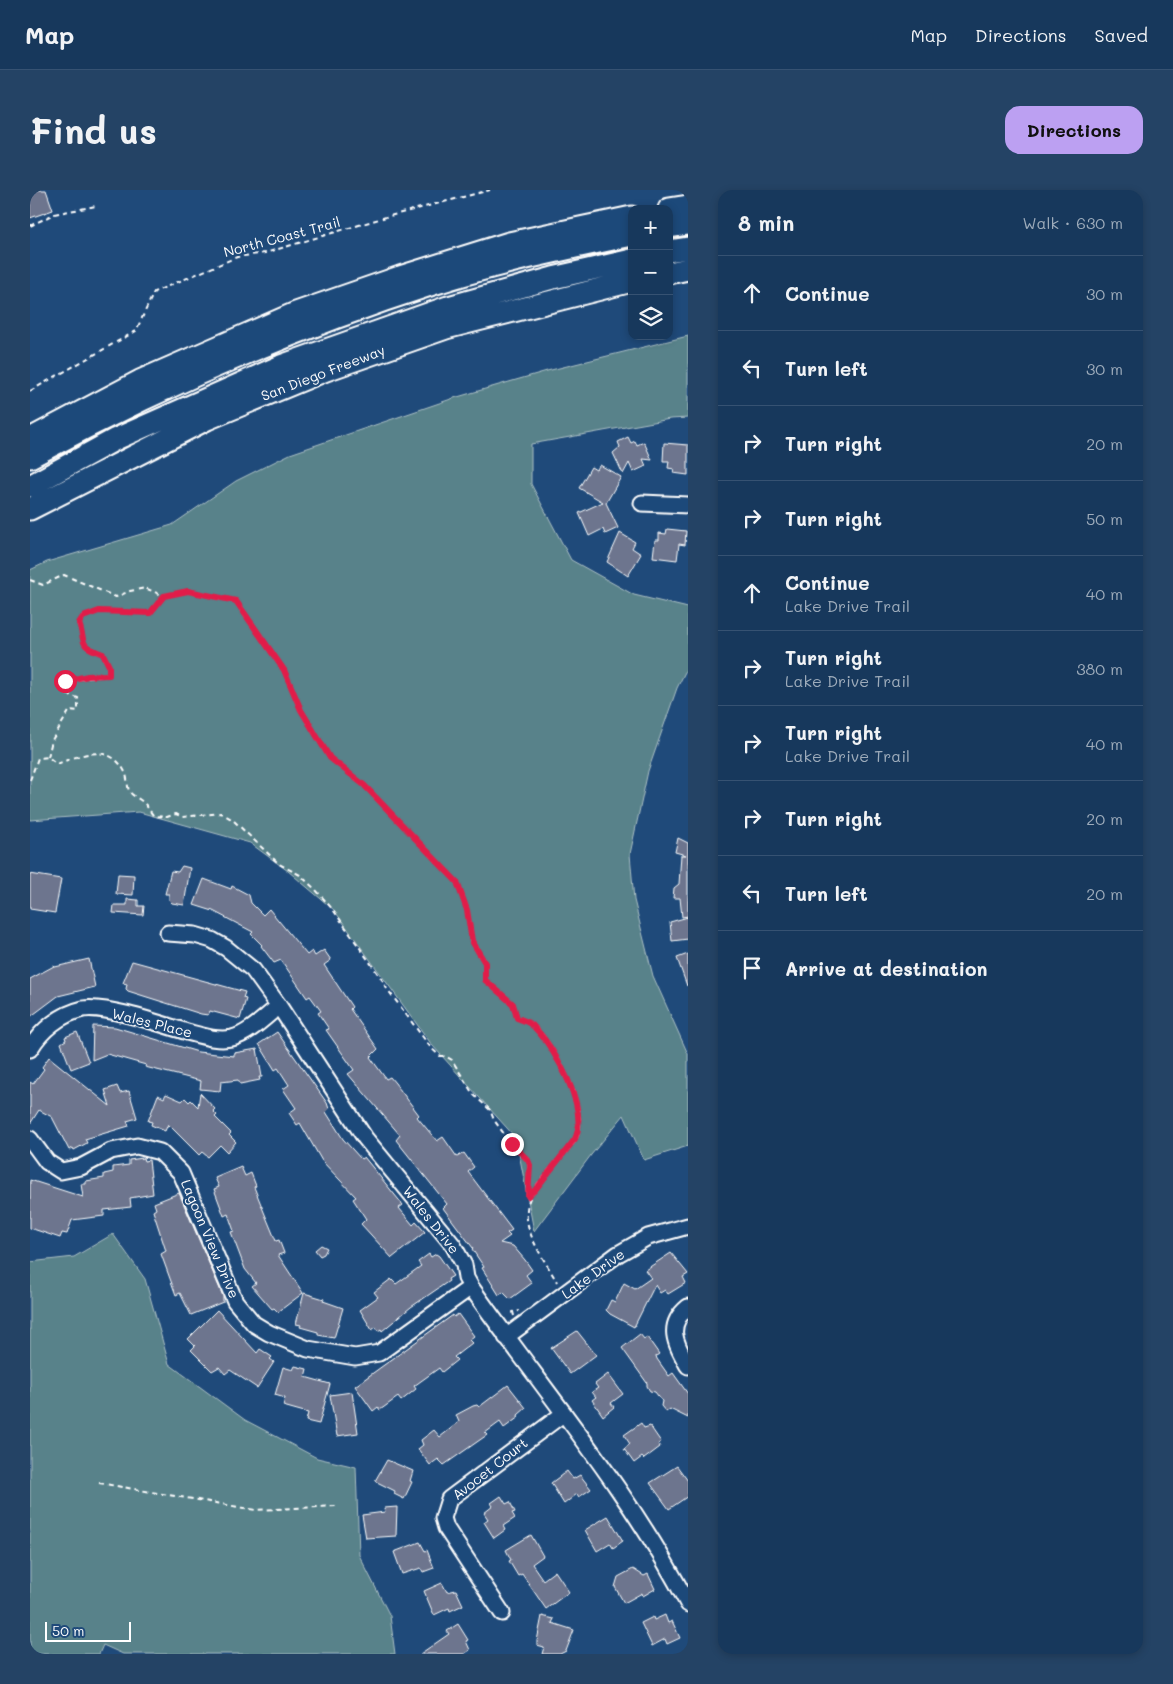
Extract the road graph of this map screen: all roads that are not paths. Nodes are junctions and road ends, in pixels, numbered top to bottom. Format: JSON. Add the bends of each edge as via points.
{"nodes":[{"id":1,"x":688,"y":206,"type":"edge"},
{"id":2,"x":673,"y":208,"type":"edge"},
{"id":3,"x":628,"y":218,"type":"edge"},
{"id":4,"x":688,"y":224,"type":"edge"},
{"id":5,"x":673,"y":226,"type":"edge"},
{"id":6,"x":628,"y":236,"type":"edge"},
{"id":7,"x":688,"y":248,"type":"edge"},
{"id":8,"x":673,"y":250,"type":"edge"},
{"id":9,"x":628,"y":261,"type":"edge"},
{"id":10,"x":688,"y":269,"type":"edge"},
{"id":11,"x":673,"y":272,"type":"edge"},
{"id":12,"x":628,"y":282,"type":"edge"},
{"id":13,"x":30,"y":439,"type":"edge"},
{"id":14,"x":30,"y":457,"type":"edge"},
{"id":15,"x":30,"y":486,"type":"edge"},
{"id":16,"x":642,"y":503,"type":"dead end"},
{"id":17,"x":688,"y":505,"type":"edge"},
{"id":18,"x":30,"y":508,"type":"edge"},
{"id":19,"x":168,"y":933,"type":"dead end"},
{"id":20,"x":279,"y":1006,"type":"junction"},
{"id":21,"x":30,"y":1049,"type":"edge"},
{"id":22,"x":30,"y":1139,"type":"edge"},
{"id":23,"x":688,"y":1226,"type":"edge"},
{"id":24,"x":471,"y":1287,"type":"junction"},
{"id":25,"x":688,"y":1307,"type":"edge"},
{"id":26,"x":506,"y":1337,"type":"junction"},
{"id":27,"x":688,"y":1366,"type":"edge"},
{"id":28,"x":563,"y":1414,"type":"junction"},
{"id":29,"x":688,"y":1604,"type":"edge"},
{"id":30,"x":502,"y":1613,"type":"dead end"}],
"edges":[{"from":1,"to":2,"type":"highway"},
{"from":3,"to":13,"type":"highway","via":[[509,243],[296,313],[140,381]]},
{"from":4,"to":5,"type":"highway"},
{"from":6,"to":14,"type":"highway","via":[[538,255],[434,283],[337,317],[240,354],[110,413]]},
{"from":7,"to":8,"type":"highway"},
{"from":9,"to":15,"type":"highway","via":[[448,307],[281,366],[116,439]]},
{"from":10,"to":11,"type":"highway"},
{"from":12,"to":18,"type":"highway","name":"San Diego Freeway","via":[[446,328],[326,370],[207,420]]},
{"from":16,"to":17,"type":"street"},
{"from":19,"to":20,"type":"street","name":"Wales Drive","via":[[195,935],[226,948],[253,970]]},
{"from":20,"to":21,"type":"street","name":"Wales Place","via":[[242,1034],[214,1039],[117,1012],[84,1009],[49,1026]]},
{"from":20,"to":24,"type":"street","name":"Wales Drive","via":[[365,1138],[453,1245]]},
{"from":22,"to":24,"type":"street","name":"Lagoon View Drive","via":[[47,1162],[61,1171],[81,1167],[111,1151],[137,1146],[160,1152],[181,1173],[235,1301],[254,1324],[308,1349],[355,1357],[379,1353]]},
{"from":23,"to":26,"type":"street","name":"Lake Drive","via":[[648,1237],[618,1254]]},
{"from":24,"to":26,"type":"street","name":"Wales Drive"},
{"from":25,"to":27,"type":"street","via":[[678,1315],[674,1329],[676,1344]]},
{"from":26,"to":28,"type":"street","name":"Wales Drive"},
{"from":28,"to":29,"type":"street","name":"Wales Drive","via":[[625,1496]]},
{"from":28,"to":30,"type":"street","name":"Avocet Court","via":[[450,1499],[443,1518],[446,1528]]}]}
